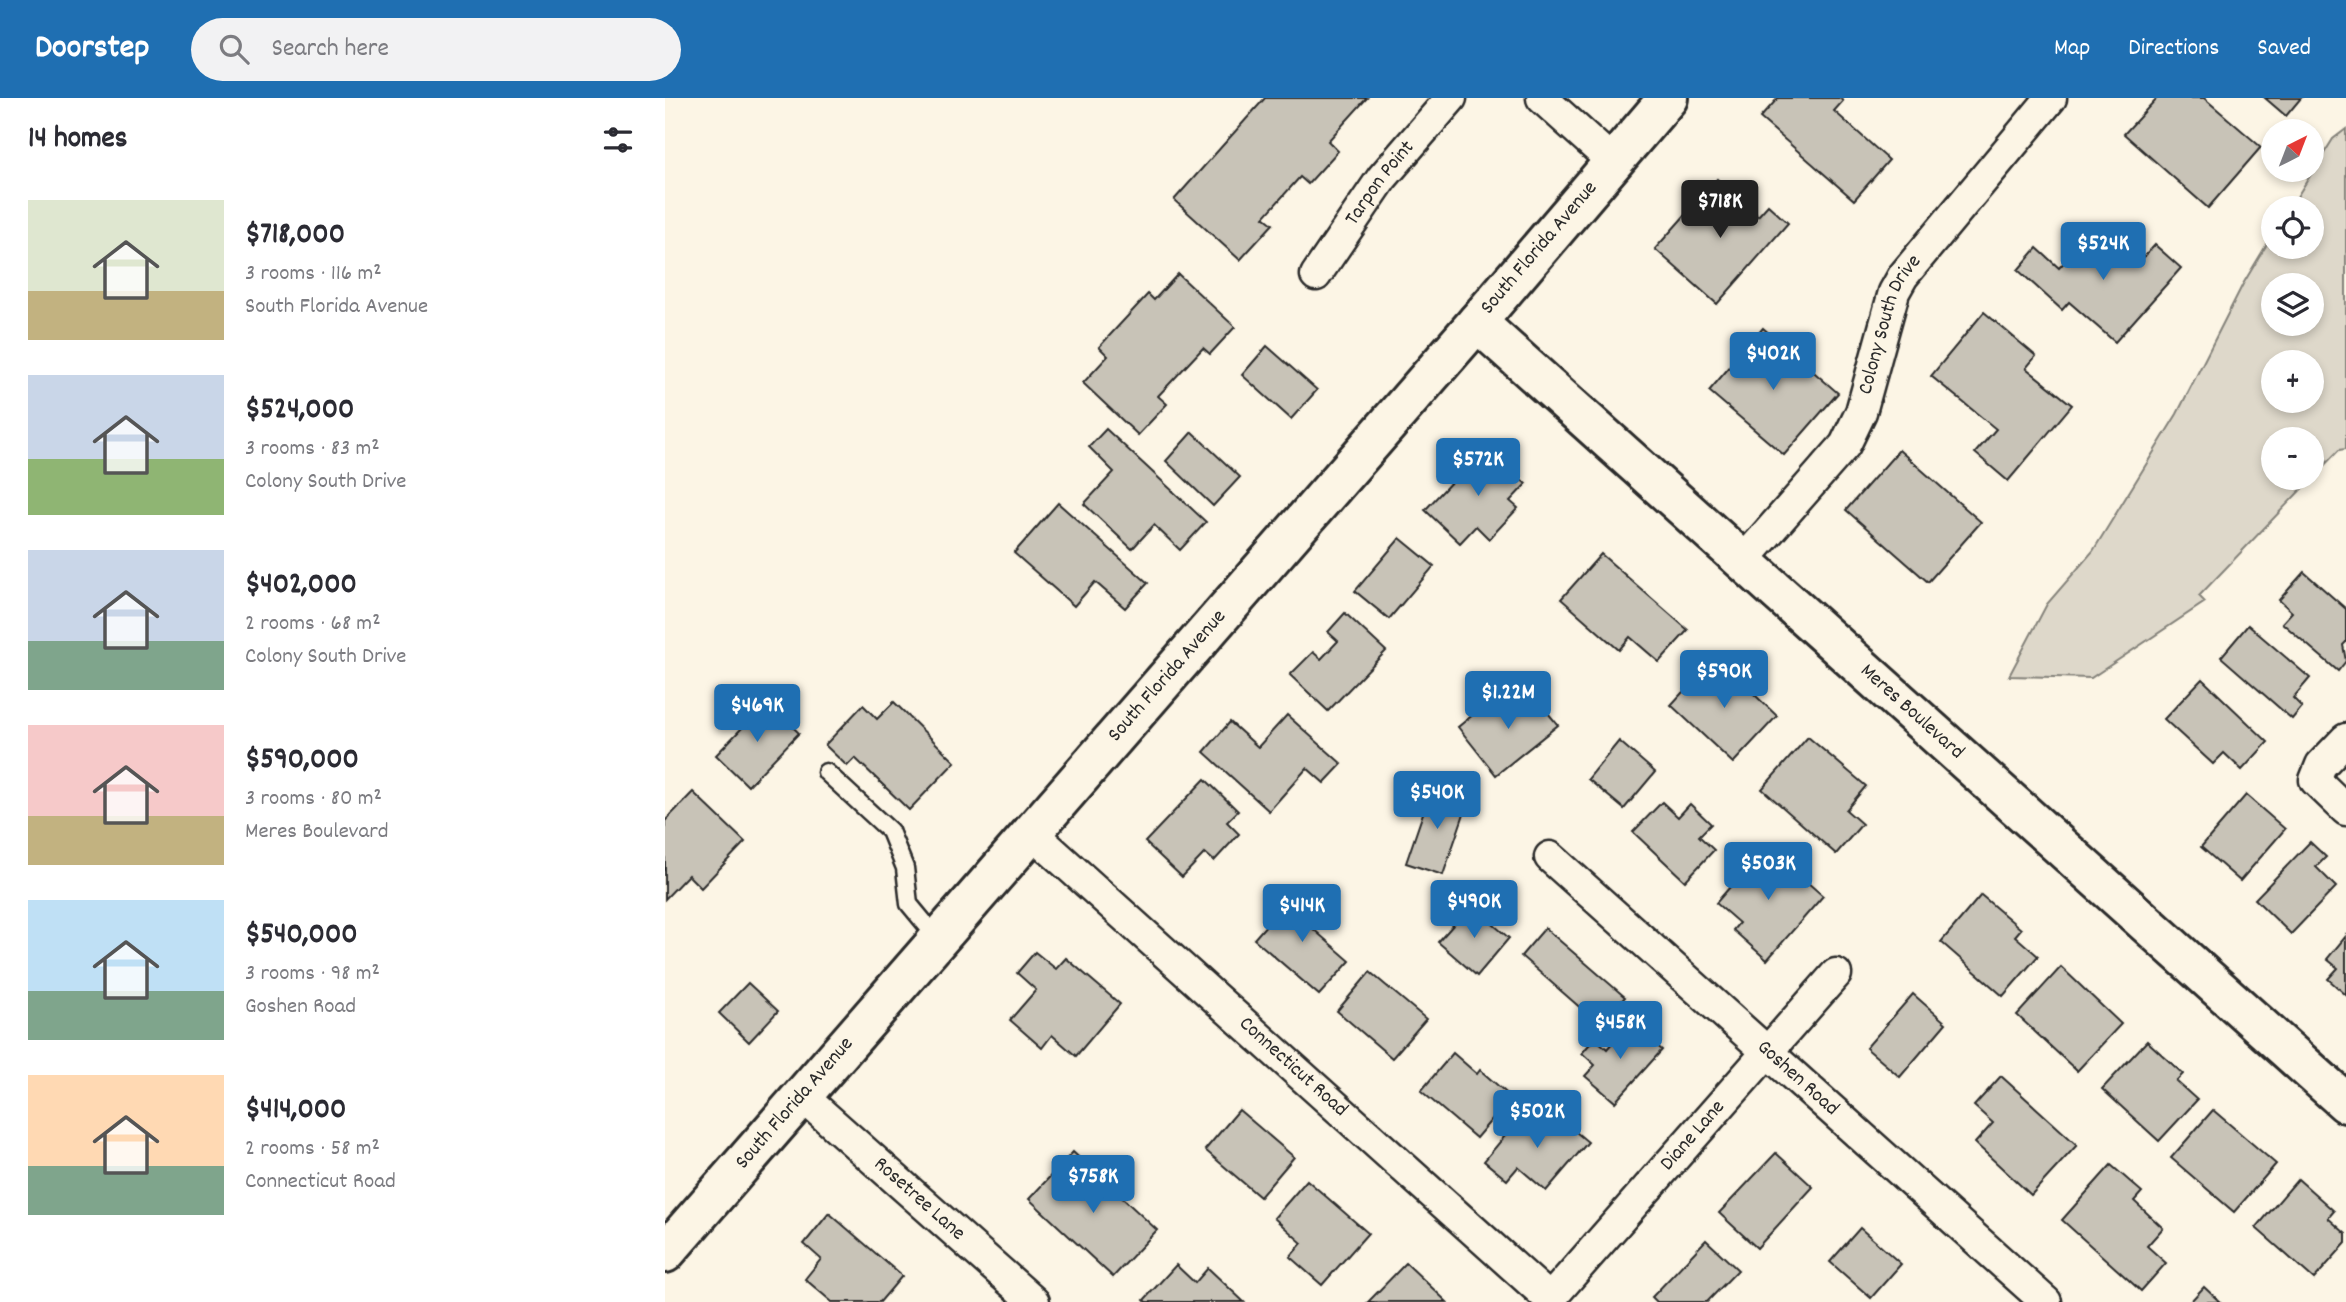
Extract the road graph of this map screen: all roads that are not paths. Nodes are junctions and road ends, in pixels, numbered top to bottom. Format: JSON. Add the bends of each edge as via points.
{"nodes":[{"id":1,"x":1451,"y":98,"type":"edge"},
{"id":2,"x":1542,"y":98,"type":"edge"},
{"id":3,"x":1668,"y":98,"type":"edge"},
{"id":4,"x":2051,"y":98,"type":"edge"},
{"id":5,"x":1613,"y":162,"type":"junction"},
{"id":6,"x":1316,"y":275,"type":"dead end"},
{"id":7,"x":1477,"y":322,"type":"junction"},
{"id":8,"x":1744,"y":560,"type":"junction"},
{"id":9,"x":2346,"y":738,"type":"edge"},
{"id":10,"x":826,"y":772,"type":"dead end"},
{"id":11,"x":2346,"y":810,"type":"edge"},
{"id":12,"x":1031,"y":832,"type":"junction"},
{"id":13,"x":1550,"y":857,"type":"dead end"},
{"id":14,"x":938,"y":939,"type":"junction"},
{"id":15,"x":1836,"y":974,"type":"dead end"},
{"id":16,"x":1766,"y":1052,"type":"junction"},
{"id":17,"x":802,"y":1096,"type":"junction"},
{"id":18,"x":2346,"y":1103,"type":"edge"},
{"id":19,"x":665,"y":1253,"type":"edge"},
{"id":20,"x":1552,"y":1301,"type":"edge"},
{"id":21,"x":1034,"y":1302,"type":"edge"},
{"id":22,"x":2046,"y":1302,"type":"edge"}],
"edges":[{"from":1,"to":6,"type":"street","name":"Tarpon Point","via":[[1382,177]]},
{"from":2,"to":5,"type":"street"},
{"from":3,"to":5,"type":"street","name":"South Florida Avenue"},
{"from":4,"to":8,"type":"street","name":"Colony South Drive","via":[[1903,276],[1894,292],[1861,412],[1845,444]]},
{"from":5,"to":7,"type":"street","name":"South Florida Avenue"},
{"from":7,"to":8,"type":"street","name":"Meres Boulevard"},
{"from":7,"to":12,"type":"street","name":"South Florida Avenue"},
{"from":8,"to":18,"type":"street","name":"Meres Boulevard"},
{"from":9,"to":11,"type":"street","via":[[2321,765],[2315,780]]},
{"from":10,"to":14,"type":"lane","via":[[890,831],[905,868],[909,904]]},
{"from":12,"to":14,"type":"street","name":"South Florida Avenue"},
{"from":12,"to":20,"type":"street","name":"Connecticut Road"},
{"from":13,"to":16,"type":"street","name":"Goshen Road"},
{"from":14,"to":17,"type":"street","name":"South Florida Avenue"},
{"from":15,"to":16,"type":"street","name":"Diane Lane"},
{"from":16,"to":20,"type":"street","name":"Diane Lane"},
{"from":16,"to":22,"type":"street","name":"Goshen Road"},
{"from":17,"to":19,"type":"street","name":"South Florida Avenue"},
{"from":17,"to":21,"type":"street","name":"Rosetree Lane"}]}
